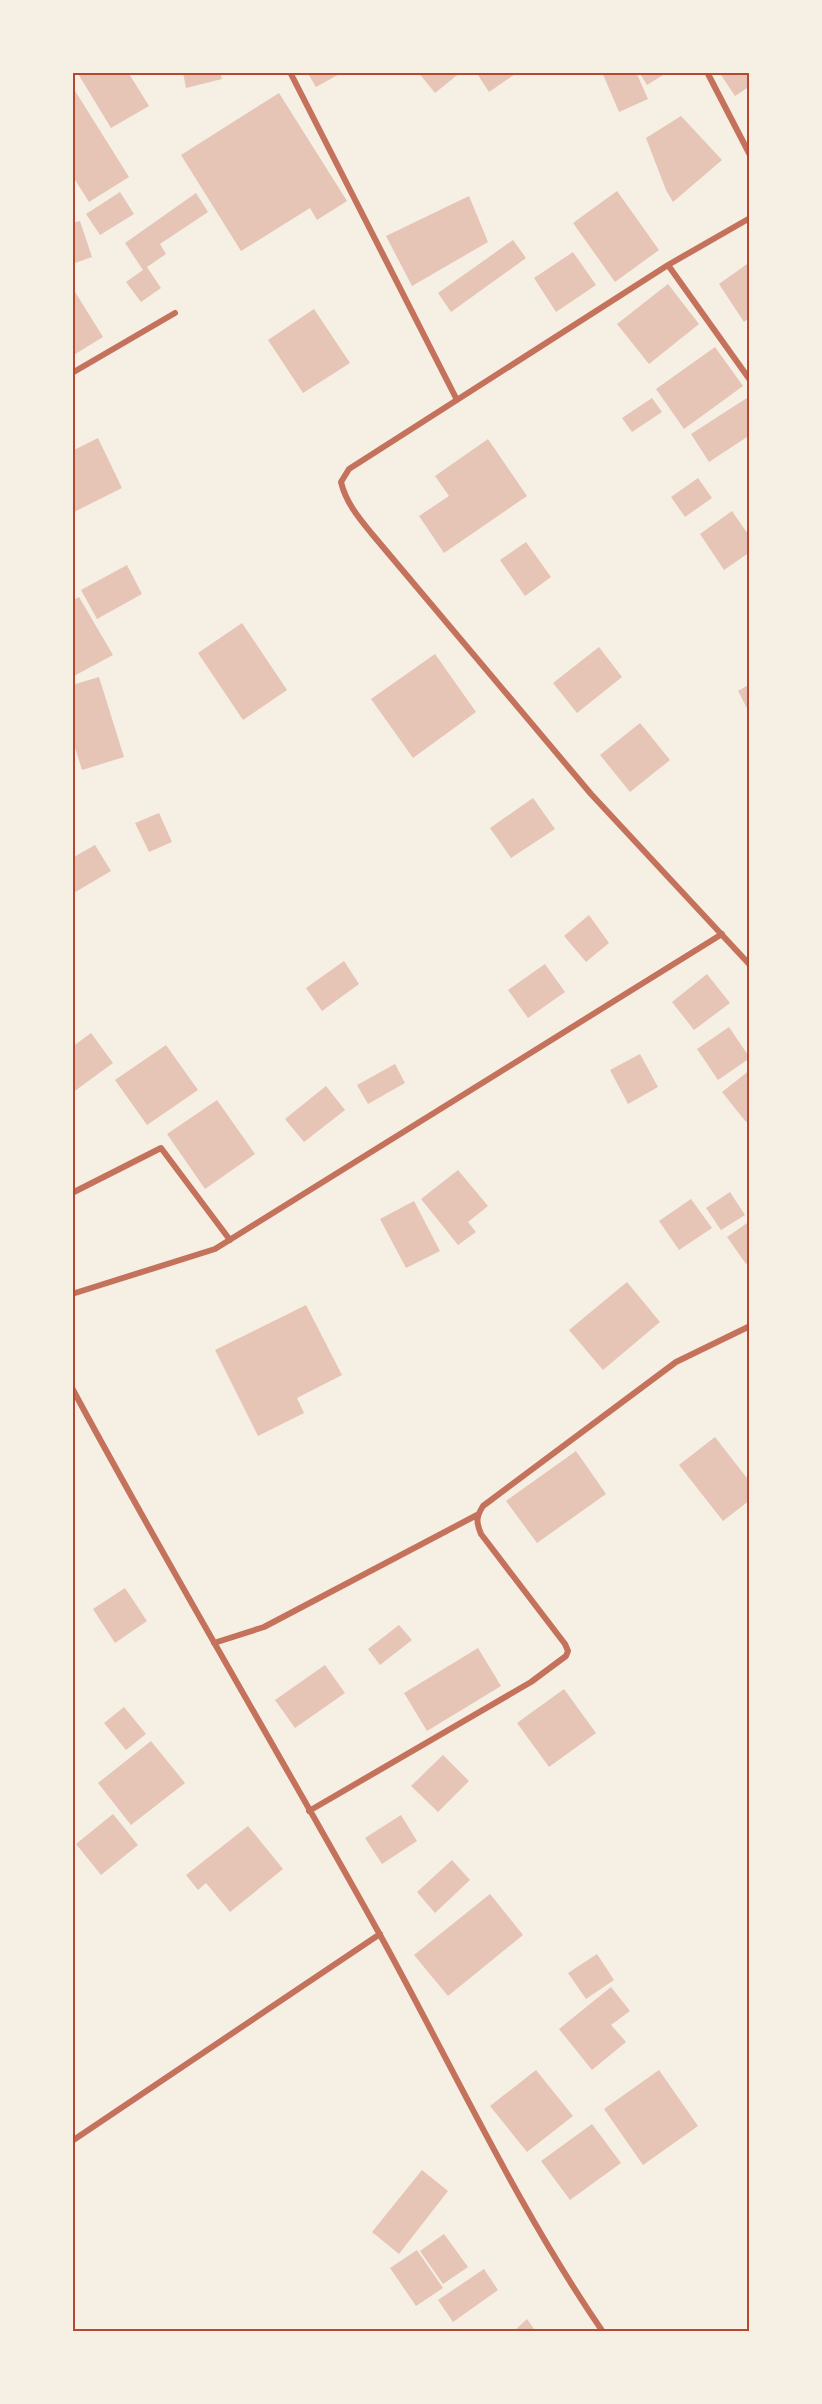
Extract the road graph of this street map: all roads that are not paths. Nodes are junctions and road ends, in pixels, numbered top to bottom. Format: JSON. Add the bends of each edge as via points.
{"nodes":[{"id":1,"x":290,"y":72,"type":"edge"},
{"id":2,"x":707,"y":72,"type":"edge"},
{"id":3,"x":750,"y":155,"type":"edge"},
{"id":4,"x":750,"y":218,"type":"edge"},
{"id":5,"x":668,"y":265,"type":"junction"},
{"id":6,"x":175,"y":313,"type":"dead end"},
{"id":7,"x":72,"y":373,"type":"edge"},
{"id":8,"x":750,"y":380,"type":"edge"},
{"id":9,"x":457,"y":400,"type":"junction"},
{"id":10,"x":722,"y":934,"type":"junction"},
{"id":11,"x":750,"y":965,"type":"edge"},
{"id":12,"x":72,"y":1193,"type":"edge"},
{"id":13,"x":230,"y":1240,"type":"junction"},
{"id":14,"x":72,"y":1294,"type":"edge"},
{"id":15,"x":750,"y":1326,"type":"edge"},
{"id":16,"x":72,"y":1388,"type":"edge"},
{"id":17,"x":477,"y":1515,"type":"junction"},
{"id":18,"x":214,"y":1643,"type":"junction"},
{"id":19,"x":309,"y":1811,"type":"junction"},
{"id":20,"x":380,"y":1935,"type":"junction"},
{"id":21,"x":72,"y":2141,"type":"edge"},
{"id":22,"x":603,"y":2332,"type":"edge"}],
"edges":[{"from":1,"to":9,"type":"street"},
{"from":2,"to":3,"type":"street"},
{"from":4,"to":5,"type":"street"},
{"from":5,"to":8,"type":"street"},
{"from":5,"to":9,"type":"street"},
{"from":6,"to":7,"type":"street"},
{"from":9,"to":10,"type":"street","via":[[349,469],[341,482],[344,494],[353,511],[591,794]]},
{"from":10,"to":11,"type":"street"},
{"from":10,"to":13,"type":"street"},
{"from":12,"to":13,"type":"street","via":[[161,1148]]},
{"from":13,"to":14,"type":"street","via":[[215,1249]]},
{"from":15,"to":17,"type":"street","via":[[676,1362],[492,1499]]},
{"from":16,"to":18,"type":"street"},
{"from":17,"to":18,"type":"street","via":[[264,1628]]},
{"from":17,"to":19,"type":"street","via":[[481,1534],[559,1635],[568,1651],[566,1656],[531,1682]]},
{"from":18,"to":19,"type":"street"},
{"from":19,"to":20,"type":"street"},
{"from":20,"to":21,"type":"street"},
{"from":20,"to":22,"type":"street","via":[[568,2280]]}]}
